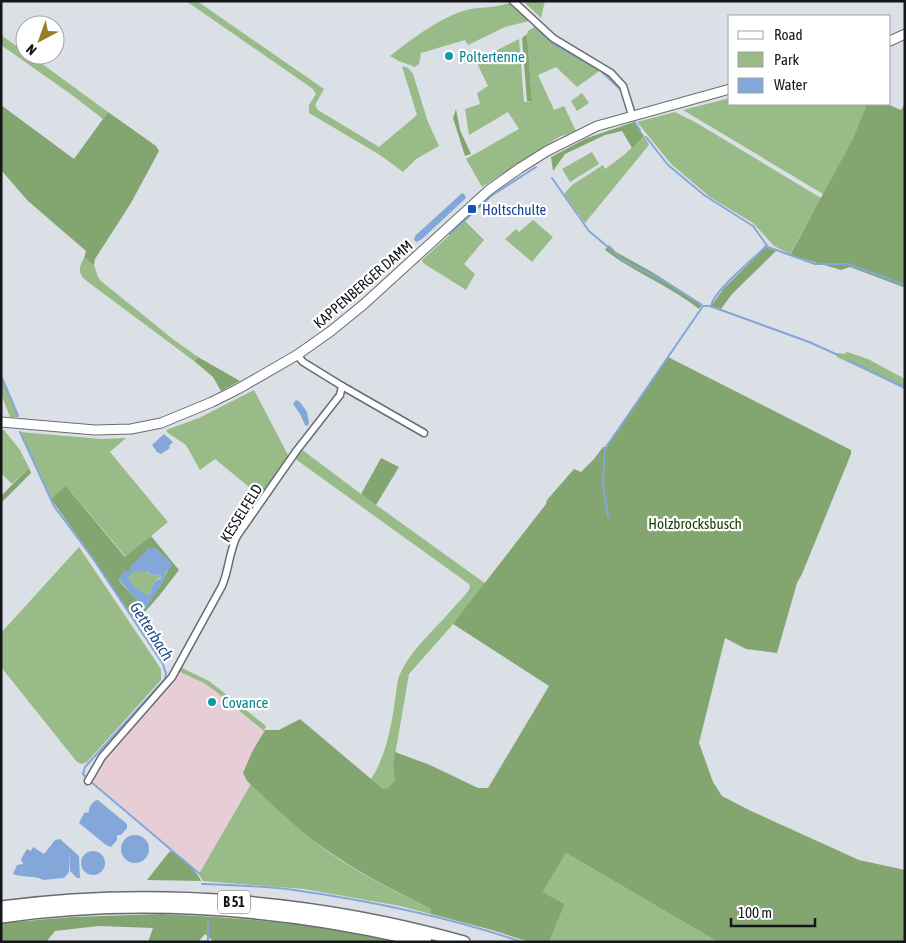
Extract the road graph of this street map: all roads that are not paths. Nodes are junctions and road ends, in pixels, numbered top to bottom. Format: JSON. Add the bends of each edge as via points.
{"nodes":[{"id":1,"x":512,"y":1,"type":"edge"},
{"id":2,"x":905,"y":34,"type":"edge"},
{"id":3,"x":891,"y":41,"type":"edge"},
{"id":4,"x":728,"y":90,"type":"edge"},
{"id":5,"x":632,"y":115,"type":"junction"},
{"id":6,"x":297,"y":355,"type":"junction"},
{"id":7,"x":342,"y":386,"type":"junction"},
{"id":8,"x":1,"y":422,"type":"edge"},
{"id":9,"x":424,"y":433,"type":"dead end"},
{"id":10,"x":89,"y":780,"type":"dead end"},
{"id":11,"x":1,"y":907,"type":"edge"},
{"id":12,"x":1,"y":917,"type":"edge"},
{"id":13,"x":426,"y":942,"type":"edge"},
{"id":14,"x":464,"y":942,"type":"edge"}],
"edges":[{"from":1,"to":5,"type":"street","via":[[553,38],[611,73],[623,86]]},
{"from":2,"to":3,"type":"main road"},
{"from":4,"to":5,"type":"main road","name":"KAPPENBERGER DAMM"},
{"from":5,"to":6,"type":"main road","name":"KAPPENBERGER DAMM","via":[[580,133],[505,178],[363,306]]},
{"from":6,"to":7,"type":"street"},
{"from":6,"to":8,"type":"main road","name":"KAPPENBERGER DAMM","via":[[212,402],[148,426],[95,430]]},
{"from":7,"to":9,"type":"street"},
{"from":7,"to":10,"type":"street","name":"KESSELFELD","via":[[340,395],[238,536],[222,586],[172,677],[102,757]]},
{"from":11,"to":14,"type":"highway","number":"B 51","via":[[119,899],[229,901],[361,918]]},
{"from":12,"to":13,"type":"highway","number":"B 51","via":[[90,909],[208,910],[277,915],[352,926]]}]}
